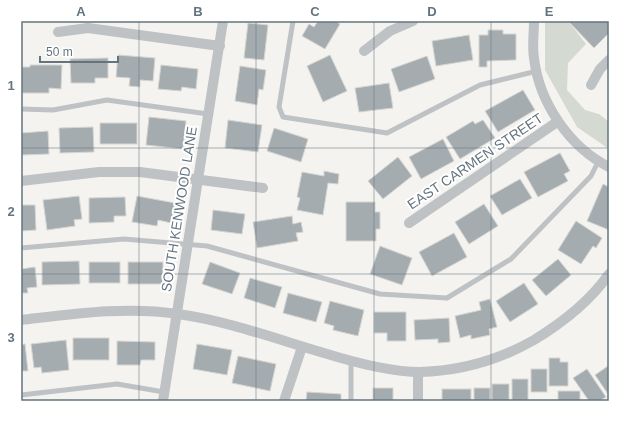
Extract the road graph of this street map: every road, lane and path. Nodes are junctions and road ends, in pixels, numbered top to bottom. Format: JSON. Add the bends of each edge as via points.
{"nodes":[{"id":1,"x":223,"y":21,"type":"edge"},
{"id":2,"x":293,"y":21,"type":"edge"},
{"id":3,"x":413,"y":21,"type":"edge"},
{"id":4,"x":534,"y":21,"type":"edge"},
{"id":5,"x":58,"y":32,"type":"dead end"},
{"id":6,"x":220,"y":46,"type":"junction"},
{"id":7,"x":364,"y":51,"type":"dead end"},
{"id":8,"x":609,"y":60,"type":"edge"},
{"id":9,"x":537,"y":71,"type":"junction"},
{"id":10,"x":591,"y":85,"type":"dead end"},
{"id":11,"x":21,"y":109,"type":"edge"},
{"id":12,"x":208,"y":114,"type":"junction"},
{"id":13,"x":558,"y":122,"type":"junction"},
{"id":14,"x":598,"y":162,"type":"junction"},
{"id":15,"x":609,"y":167,"type":"edge"},
{"id":16,"x":198,"y":179,"type":"junction"},
{"id":17,"x":21,"y":181,"type":"edge"},
{"id":18,"x":263,"y":188,"type":"dead end"},
{"id":19,"x":409,"y":223,"type":"dead end"},
{"id":20,"x":188,"y":244,"type":"junction"},
{"id":21,"x":21,"y":248,"type":"edge"},
{"id":22,"x":609,"y":274,"type":"edge"},
{"id":23,"x":178,"y":314,"type":"junction"},
{"id":24,"x":21,"y":320,"type":"edge"},
{"id":25,"x":302,"y":346,"type":"junction"},
{"id":26,"x":351,"y":361,"type":"junction"},
{"id":27,"x":418,"y":372,"type":"junction"},
{"id":28,"x":21,"y":395,"type":"edge"},
{"id":29,"x":164,"y":397,"type":"edge"},
{"id":30,"x":284,"y":401,"type":"edge"},
{"id":31,"x":351,"y":401,"type":"edge"},
{"id":32,"x":418,"y":401,"type":"edge"}],
"edges":[{"from":1,"to":6,"type":"street","name":"SOUTH KENWOOD LANE"},
{"from":2,"to":9,"type":"lane","via":[[279,108],[283,117],[387,133],[480,85]]},
{"from":3,"to":7,"type":"street","via":[[390,31]]},
{"from":4,"to":9,"type":"street","via":[[534,58]]},
{"from":5,"to":6,"type":"street","via":[[88,28]]},
{"from":6,"to":12,"type":"street","name":"SOUTH KENWOOD LANE"},
{"from":8,"to":10,"type":"street","via":[[600,69]]},
{"from":9,"to":13,"type":"street","via":[[543,91]]},
{"from":11,"to":12,"type":"lane","via":[[53,110],[107,100]]},
{"from":12,"to":16,"type":"street","name":"SOUTH KENWOOD LANE"},
{"from":13,"to":14,"type":"street"},
{"from":13,"to":19,"type":"street","name":"EAST CARMEN STREET"},
{"from":14,"to":15,"type":"street"},
{"from":14,"to":20,"type":"lane","via":[[591,176],[511,259],[447,298],[380,294],[207,246]]},
{"from":16,"to":17,"type":"street","via":[[140,172],[99,172]]},
{"from":16,"to":18,"type":"street"},
{"from":16,"to":20,"type":"street","name":"SOUTH KENWOOD LANE"},
{"from":20,"to":21,"type":"lane","via":[[124,239]]},
{"from":20,"to":23,"type":"street","name":"SOUTH KENWOOD LANE"},
{"from":22,"to":27,"type":"street","via":[[582,304],[555,327],[525,345],[494,359],[450,370]]},
{"from":23,"to":24,"type":"street","via":[[121,310]]},
{"from":23,"to":25,"type":"street"},
{"from":23,"to":29,"type":"street","name":"SOUTH KENWOOD LANE"},
{"from":25,"to":26,"type":"street"},
{"from":25,"to":30,"type":"street"},
{"from":26,"to":27,"type":"street"},
{"from":26,"to":31,"type":"lane"},
{"from":27,"to":32,"type":"street"},
{"from":28,"to":29,"type":"lane","via":[[117,384]]}]}
